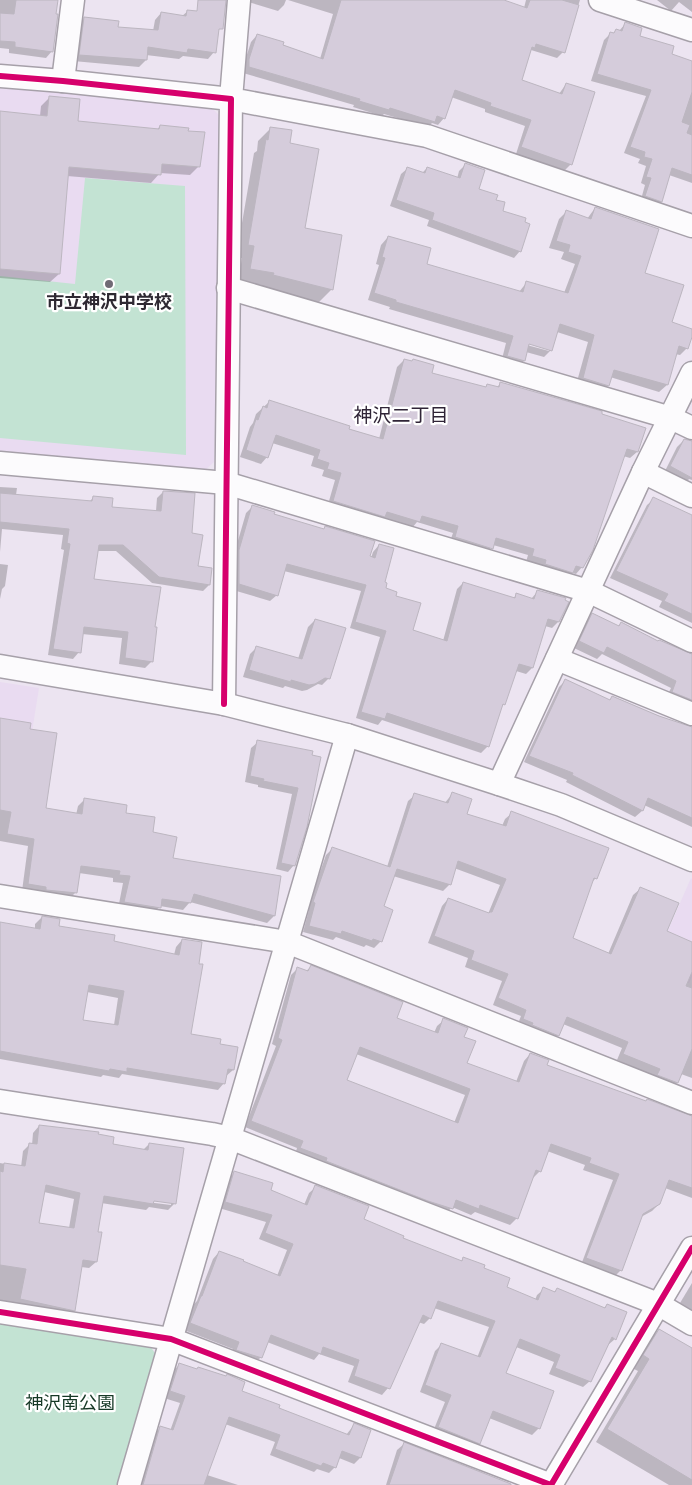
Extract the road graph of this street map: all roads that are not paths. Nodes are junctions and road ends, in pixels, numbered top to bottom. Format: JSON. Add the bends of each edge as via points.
{"nodes":[{"id":1,"x":73,"y":0,"type":"edge"},
{"id":2,"x":239,"y":0,"type":"edge"},
{"id":3,"x":600,"y":0,"type":"edge"},
{"id":4,"x":634,"y":5,"type":"edge"},
{"id":5,"x":692,"y":30,"type":"edge"},
{"id":6,"x":0,"y":76,"type":"edge"},
{"id":7,"x":63,"y":81,"type":"junction"},
{"id":8,"x":230,"y":99,"type":"junction"},
{"id":9,"x":692,"y":226,"type":"edge"},
{"id":10,"x":228,"y":288,"type":"junction"},
{"id":11,"x":692,"y":373,"type":"edge"},
{"id":12,"x":671,"y":418,"type":"junction"},
{"id":13,"x":692,"y":428,"type":"edge"},
{"id":14,"x":0,"y":463,"type":"edge"},
{"id":15,"x":643,"y":472,"type":"junction"},
{"id":16,"x":226,"y":483,"type":"junction"},
{"id":17,"x":692,"y":496,"type":"edge"},
{"id":18,"x":588,"y":591,"type":"junction"},
{"id":19,"x":692,"y":641,"type":"edge"},
{"id":20,"x":557,"y":659,"type":"junction"},
{"id":21,"x":0,"y":666,"type":"edge"},
{"id":22,"x":224,"y":704,"type":"junction"},
{"id":23,"x":692,"y":714,"type":"edge"},
{"id":24,"x":348,"y":735,"type":"junction"},
{"id":25,"x":500,"y":784,"type":"junction"},
{"id":26,"x":692,"y":860,"type":"edge"},
{"id":27,"x":0,"y":896,"type":"edge"},
{"id":28,"x":287,"y":942,"type":"junction"},
{"id":29,"x":0,"y":1101,"type":"edge"},
{"id":30,"x":692,"y":1103,"type":"edge"},
{"id":31,"x":230,"y":1138,"type":"junction"},
{"id":32,"x":692,"y":1248,"type":"edge"},
{"id":33,"x":658,"y":1304,"type":"junction"},
{"id":34,"x":0,"y":1312,"type":"edge"},
{"id":35,"x":692,"y":1324,"type":"edge"},
{"id":36,"x":171,"y":1338,"type":"junction"},
{"id":37,"x":129,"y":1485,"type":"edge"}],
"edges":[{"from":1,"to":7,"type":"street"},
{"from":2,"to":8,"type":"street"},
{"from":3,"to":4,"type":"street"},
{"from":4,"to":5,"type":"street"},
{"from":6,"to":7,"type":"street"},
{"from":7,"to":8,"type":"street"},
{"from":8,"to":9,"type":"street","via":[[427,136]]},
{"from":8,"to":10,"type":"street"},
{"from":10,"to":12,"type":"street"},
{"from":10,"to":16,"type":"street"},
{"from":11,"to":12,"type":"street"},
{"from":12,"to":13,"type":"street"},
{"from":12,"to":15,"type":"street"},
{"from":14,"to":16,"type":"street"},
{"from":15,"to":17,"type":"street"},
{"from":15,"to":18,"type":"street"},
{"from":16,"to":18,"type":"street"},
{"from":16,"to":22,"type":"street"},
{"from":18,"to":19,"type":"street"},
{"from":18,"to":20,"type":"street"},
{"from":20,"to":23,"type":"street"},
{"from":20,"to":25,"type":"street"},
{"from":21,"to":22,"type":"street"},
{"from":22,"to":24,"type":"street"},
{"from":24,"to":25,"type":"street"},
{"from":24,"to":28,"type":"street"},
{"from":25,"to":26,"type":"street"},
{"from":27,"to":28,"type":"street"},
{"from":28,"to":30,"type":"street"},
{"from":28,"to":31,"type":"street"},
{"from":29,"to":31,"type":"street"},
{"from":31,"to":33,"type":"street"},
{"from":31,"to":36,"type":"street"},
{"from":32,"to":33,"type":"street"},
{"from":33,"to":35,"type":"street"},
{"from":33,"to":36,"type":"street","via":[[551,1485]]},
{"from":34,"to":36,"type":"street"},
{"from":36,"to":37,"type":"street"}]}
